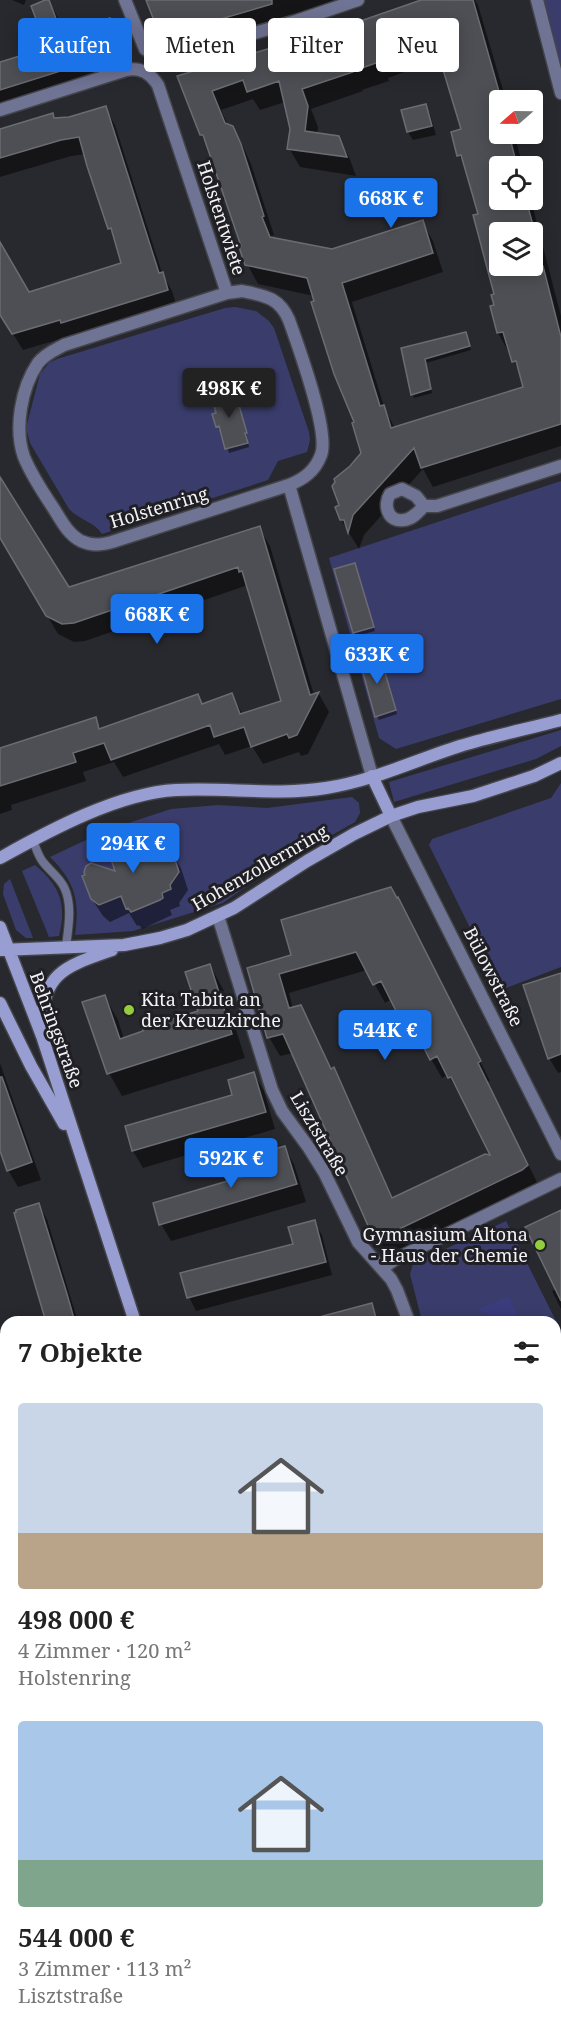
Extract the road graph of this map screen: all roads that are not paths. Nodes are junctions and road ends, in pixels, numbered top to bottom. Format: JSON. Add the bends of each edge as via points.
{"nodes":[{"id":1,"x":125,"y":0,"type":"edge"},
{"id":2,"x":358,"y":0,"type":"edge"},
{"id":3,"x":537,"y":0,"type":"edge"},
{"id":4,"x":561,"y":93,"type":"edge"},
{"id":5,"x":0,"y":110,"type":"edge"},
{"id":6,"x":227,"y":293,"type":"junction"},
{"id":7,"x":561,"y":466,"type":"edge"},
{"id":8,"x":289,"y":486,"type":"junction"},
{"id":9,"x":424,"y":506,"type":"dead end"},
{"id":10,"x":561,"y":720,"type":"edge"},
{"id":11,"x":561,"y":763,"type":"edge"},
{"id":12,"x":372,"y":776,"type":"junction"},
{"id":13,"x":391,"y":816,"type":"junction"},
{"id":14,"x":33,"y":841,"type":"junction"},
{"id":15,"x":0,"y":858,"type":"edge"},
{"id":16,"x":218,"y":916,"type":"junction"},
{"id":17,"x":0,"y":927,"type":"edge"},
{"id":18,"x":124,"y":945,"type":"junction"},
{"id":19,"x":66,"y":948,"type":"junction"},
{"id":20,"x":4,"y":950,"type":"edge"},
{"id":21,"x":0,"y":1003,"type":"edge"},
{"id":22,"x":42,"y":1036,"type":"junction"},
{"id":23,"x":77,"y":1146,"type":"junction"},
{"id":24,"x":561,"y":1154,"type":"edge"},
{"id":25,"x":561,"y":1179,"type":"edge"},
{"id":26,"x":382,"y":1268,"type":"junction"},
{"id":27,"x":133,"y":1316,"type":"edge"},
{"id":28,"x":407,"y":1316,"type":"edge"}],
"edges":[{"from":1,"to":2,"type":"street","via":[[142,44],[161,57],[177,56]]},
{"from":3,"to":4,"type":"street"},
{"from":5,"to":6,"type":"street","name":"Holstentwiete","via":[[126,70],[142,71],[153,77]]},
{"from":6,"to":8,"type":"street","name":"Holstentwiete","via":[[242,291],[276,301],[290,320],[323,439],[316,465]]},
{"from":6,"to":8,"type":"street","name":"Holstenring","via":[[49,352],[39,362],[27,389],[20,427],[24,456],[70,532],[83,542],[98,546]]},
{"from":7,"to":9,"type":"street","via":[[437,506]]},
{"from":8,"to":12,"type":"street"},
{"from":10,"to":12,"type":"main road","via":[[461,746]]},
{"from":11,"to":13,"type":"main road","name":"Hohenzollernring","via":[[473,796]]},
{"from":12,"to":13,"type":"main road"},
{"from":12,"to":14,"type":"main road","via":[[326,788],[174,790],[142,795],[94,811]]},
{"from":13,"to":16,"type":"main road","name":"Hohenzollernring","via":[[307,861]]},
{"from":13,"to":24,"type":"street","name":"Bülowstraße"},
{"from":14,"to":15,"type":"main road"},
{"from":14,"to":19,"type":"lane","via":[[41,861],[64,886],[68,897]]},
{"from":16,"to":18,"type":"main road","name":"Hohenzollernring","via":[[187,930]]},
{"from":16,"to":26,"type":"street","name":"Lisztstraße","via":[[272,1090],[324,1172],[358,1242]]},
{"from":17,"to":20,"type":"main road","name":"Behringstraße"},
{"from":18,"to":19,"type":"main road","name":"Hohenzollernring"},
{"from":18,"to":22,"type":"main road","via":[[71,965],[58,974],[43,1002]]},
{"from":19,"to":20,"type":"main road","name":"Hohenzollernring"},
{"from":20,"to":22,"type":"main road","name":"Behringstraße"},
{"from":21,"to":23,"type":"main road","name":"Behringstraße"},
{"from":22,"to":23,"type":"main road","name":"Behringstraße"},
{"from":23,"to":27,"type":"main road","name":"Behringstraße"},
{"from":25,"to":26,"type":"street"},
{"from":26,"to":28,"type":"street","name":"Lisztstraße","via":[[397,1290]]}]}
